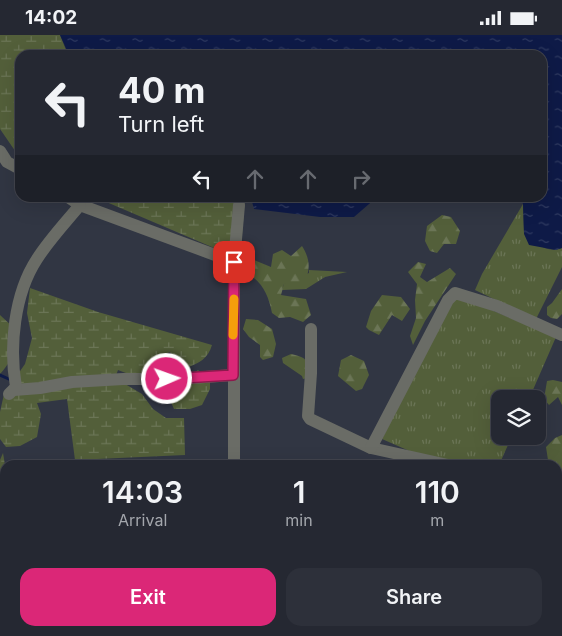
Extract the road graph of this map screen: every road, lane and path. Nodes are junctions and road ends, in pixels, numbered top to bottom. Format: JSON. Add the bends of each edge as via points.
{"nodes":[{"id":1,"x":0,"y":151,"type":"edge"},
{"id":2,"x":15,"y":166,"type":"edge"},
{"id":3,"x":76,"y":202,"type":"edge"},
{"id":4,"x":80,"y":205,"type":"junction"},
{"id":5,"x":239,"y":205,"type":"dead end"},
{"id":6,"x":234,"y":262,"type":"junction"},
{"id":7,"x":311,"y":329,"type":"dead end"},
{"id":8,"x":562,"y":335,"type":"edge"},
{"id":9,"x":233,"y":375,"type":"junction"},
{"id":10,"x":371,"y":448,"type":"junction"},
{"id":11,"x":234,"y":460,"type":"edge"},
{"id":12,"x":425,"y":460,"type":"edge"}],
"edges":[{"from":1,"to":2,"type":"street","via":[[7,162]]},
{"from":3,"to":4,"type":"street"},
{"from":4,"to":6,"type":"street"},
{"from":4,"to":9,"type":"street","via":[[37,259],[26,279],[17,305],[12,356],[16,387],[11,393],[72,382]]},
{"from":5,"to":6,"type":"street"},
{"from":6,"to":9,"type":"street"},
{"from":7,"to":10,"type":"street","via":[[308,418]]},
{"from":8,"to":10,"type":"street","via":[[497,306],[455,293],[448,300]]},
{"from":9,"to":11,"type":"street"},
{"from":10,"to":12,"type":"street"}]}
